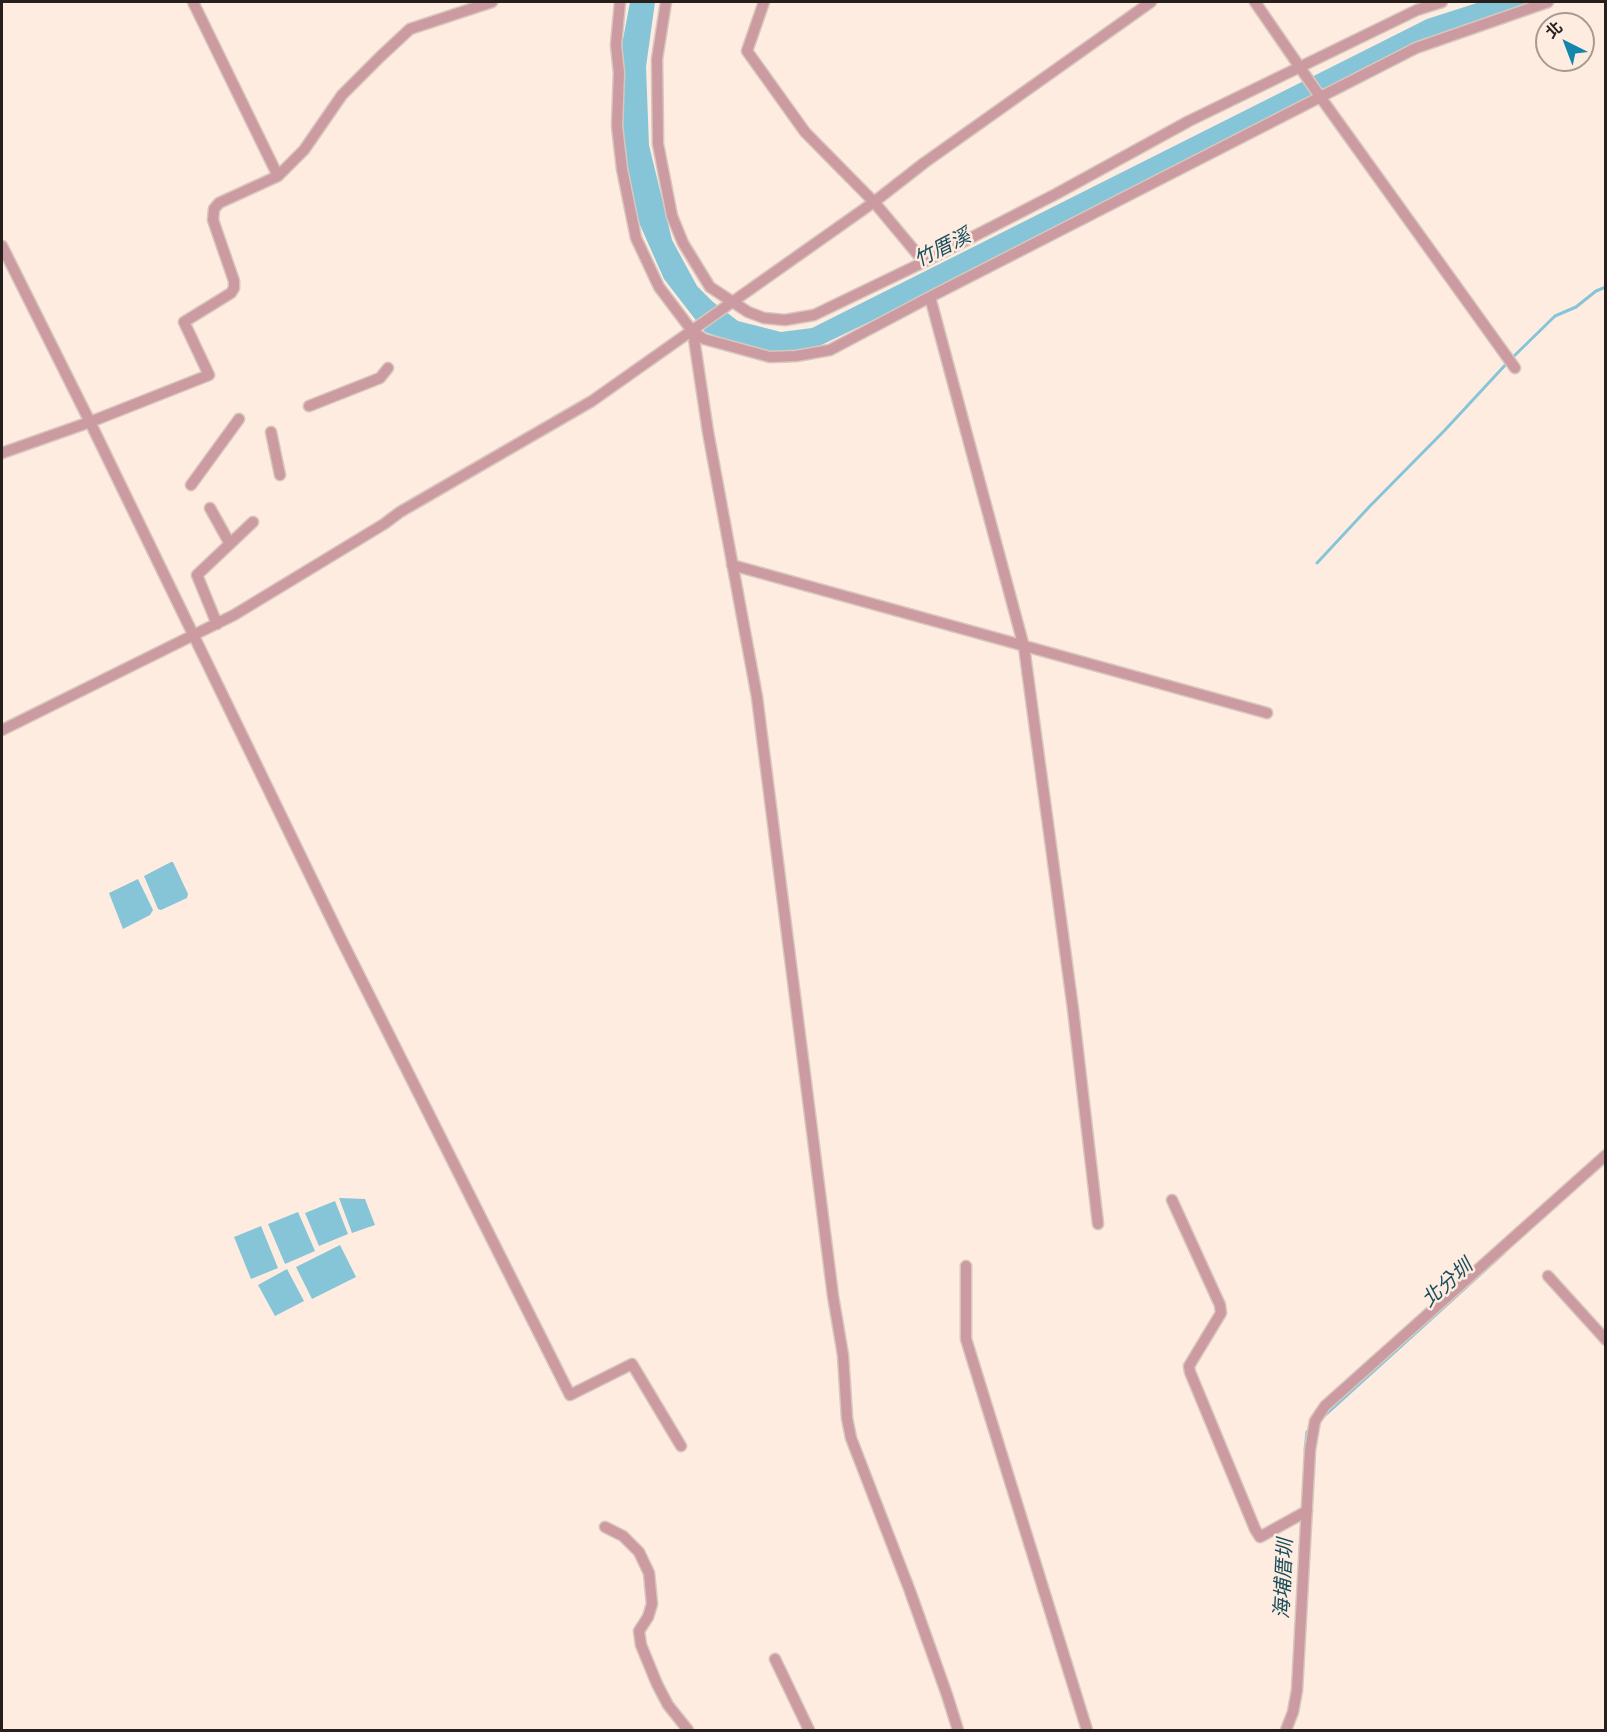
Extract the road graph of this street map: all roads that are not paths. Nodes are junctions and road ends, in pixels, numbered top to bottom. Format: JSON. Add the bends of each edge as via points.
{"nodes":[{"id":1,"x":193,"y":2,"type":"edge"},
{"id":2,"x":492,"y":2,"type":"edge"},
{"id":3,"x":620,"y":2,"type":"edge"},
{"id":4,"x":666,"y":2,"type":"edge"},
{"id":5,"x":764,"y":2,"type":"edge"},
{"id":6,"x":1151,"y":2,"type":"edge"},
{"id":7,"x":1255,"y":2,"type":"edge"},
{"id":8,"x":1442,"y":2,"type":"edge"},
{"id":9,"x":1548,"y":2,"type":"edge"},
{"id":10,"x":1299,"y":67,"type":"junction"},
{"id":11,"x":1321,"y":98,"type":"junction"},
{"id":12,"x":278,"y":176,"type":"junction"},
{"id":13,"x":874,"y":202,"type":"junction"},
{"id":14,"x":2,"y":246,"type":"edge"},
{"id":15,"x":924,"y":262,"type":"junction"},
{"id":16,"x":930,"y":297,"type":"junction"},
{"id":17,"x":733,"y":304,"type":"junction"},
{"id":18,"x":693,"y":332,"type":"junction"},
{"id":19,"x":388,"y":368,"type":"dead end"},
{"id":20,"x":1515,"y":368,"type":"dead end"},
{"id":21,"x":309,"y":406,"type":"dead end"},
{"id":22,"x":239,"y":419,"type":"dead end"},
{"id":23,"x":90,"y":422,"type":"junction"},
{"id":24,"x":271,"y":432,"type":"dead end"},
{"id":25,"x":2,"y":453,"type":"edge"},
{"id":26,"x":280,"y":475,"type":"dead end"},
{"id":27,"x":190,"y":485,"type":"dead end"},
{"id":28,"x":210,"y":508,"type":"dead end"},
{"id":29,"x":253,"y":522,"type":"dead end"},
{"id":30,"x":230,"y":544,"type":"junction"},
{"id":31,"x":732,"y":565,"type":"junction"},
{"id":32,"x":217,"y":624,"type":"junction"},
{"id":33,"x":194,"y":636,"type":"junction"},
{"id":34,"x":1024,"y":647,"type":"junction"},
{"id":35,"x":1267,"y":713,"type":"dead end"},
{"id":36,"x":2,"y":730,"type":"edge"},
{"id":37,"x":1605,"y":1155,"type":"edge"},
{"id":38,"x":1172,"y":1200,"type":"dead end"},
{"id":39,"x":1098,"y":1224,"type":"dead end"},
{"id":40,"x":1512,"y":1239,"type":"junction"},
{"id":41,"x":1520,"y":1248,"type":"dead end"},
{"id":42,"x":966,"y":1266,"type":"dead end"},
{"id":43,"x":1548,"y":1276,"type":"dead end"},
{"id":44,"x":1605,"y":1340,"type":"edge"},
{"id":45,"x":681,"y":1446,"type":"dead end"},
{"id":46,"x":1307,"y":1511,"type":"junction"},
{"id":47,"x":605,"y":1527,"type":"dead end"},
{"id":48,"x":775,"y":1659,"type":"dead end"},
{"id":49,"x":688,"y":1731,"type":"edge"},
{"id":50,"x":809,"y":1731,"type":"edge"},
{"id":51,"x":958,"y":1731,"type":"edge"},
{"id":52,"x":1087,"y":1731,"type":"edge"},
{"id":53,"x":1286,"y":1731,"type":"edge"}],
"edges":[{"from":1,"to":12,"type":"street"},
{"from":2,"to":12,"type":"street","via":[[410,29],[342,95],[304,150]]},
{"from":3,"to":18,"type":"street","via":[[617,126],[636,238],[659,287]]},
{"from":4,"to":17,"type":"street","via":[[657,58],[658,144],[672,216],[683,243],[710,287]]},
{"from":5,"to":13,"type":"street","via":[[747,51],[805,132]]},
{"from":6,"to":13,"type":"street"},
{"from":7,"to":10,"type":"street"},
{"from":8,"to":10,"type":"street","via":[[1417,10]]},
{"from":9,"to":11,"type":"street","via":[[1416,48]]},
{"from":10,"to":11,"type":"street"},
{"from":10,"to":15,"type":"street"},
{"from":11,"to":16,"type":"street"},
{"from":11,"to":20,"type":"street"},
{"from":12,"to":23,"type":"street","via":[[219,203],[214,209],[213,220],[234,288],[184,322],[209,375]]},
{"from":13,"to":15,"type":"street"},
{"from":13,"to":17,"type":"street"},
{"from":14,"to":23,"type":"street"},
{"from":15,"to":17,"type":"street","via":[[806,318],[764,318]]},
{"from":16,"to":18,"type":"street","via":[[830,350],[796,356],[770,357],[704,339]]},
{"from":16,"to":34,"type":"street"},
{"from":17,"to":18,"type":"street"},
{"from":18,"to":31,"type":"street"},
{"from":18,"to":32,"type":"street","via":[[592,401]]},
{"from":19,"to":21,"type":"street","via":[[380,378]]},
{"from":22,"to":27,"type":"street"},
{"from":23,"to":25,"type":"street"},
{"from":23,"to":33,"type":"street"},
{"from":24,"to":26,"type":"street"},
{"from":28,"to":30,"type":"street"},
{"from":29,"to":30,"type":"street"},
{"from":30,"to":32,"type":"street","via":[[196,575]]},
{"from":31,"to":34,"type":"street"},
{"from":31,"to":51,"type":"street","via":[[757,697],[843,1355],[847,1418]]},
{"from":32,"to":33,"type":"street"},
{"from":33,"to":36,"type":"street"},
{"from":33,"to":45,"type":"street","via":[[570,1395],[632,1364]]},
{"from":34,"to":35,"type":"street"},
{"from":34,"to":39,"type":"street"},
{"from":37,"to":40,"type":"street"},
{"from":38,"to":46,"type":"street","via":[[1221,1313],[1189,1366],[1190,1372],[1255,1529],[1260,1537]]},
{"from":40,"to":41,"type":"street"},
{"from":40,"to":46,"type":"street","via":[[1325,1406],[1315,1421],[1310,1450]]},
{"from":42,"to":52,"type":"street","via":[[966,1339]]},
{"from":43,"to":44,"type":"street"},
{"from":46,"to":53,"type":"street","via":[[1297,1690]]},
{"from":47,"to":49,"type":"street","via":[[623,1536],[639,1552],[649,1573],[652,1604],[639,1631],[641,1645],[668,1705]]},
{"from":48,"to":50,"type":"street"}]}
